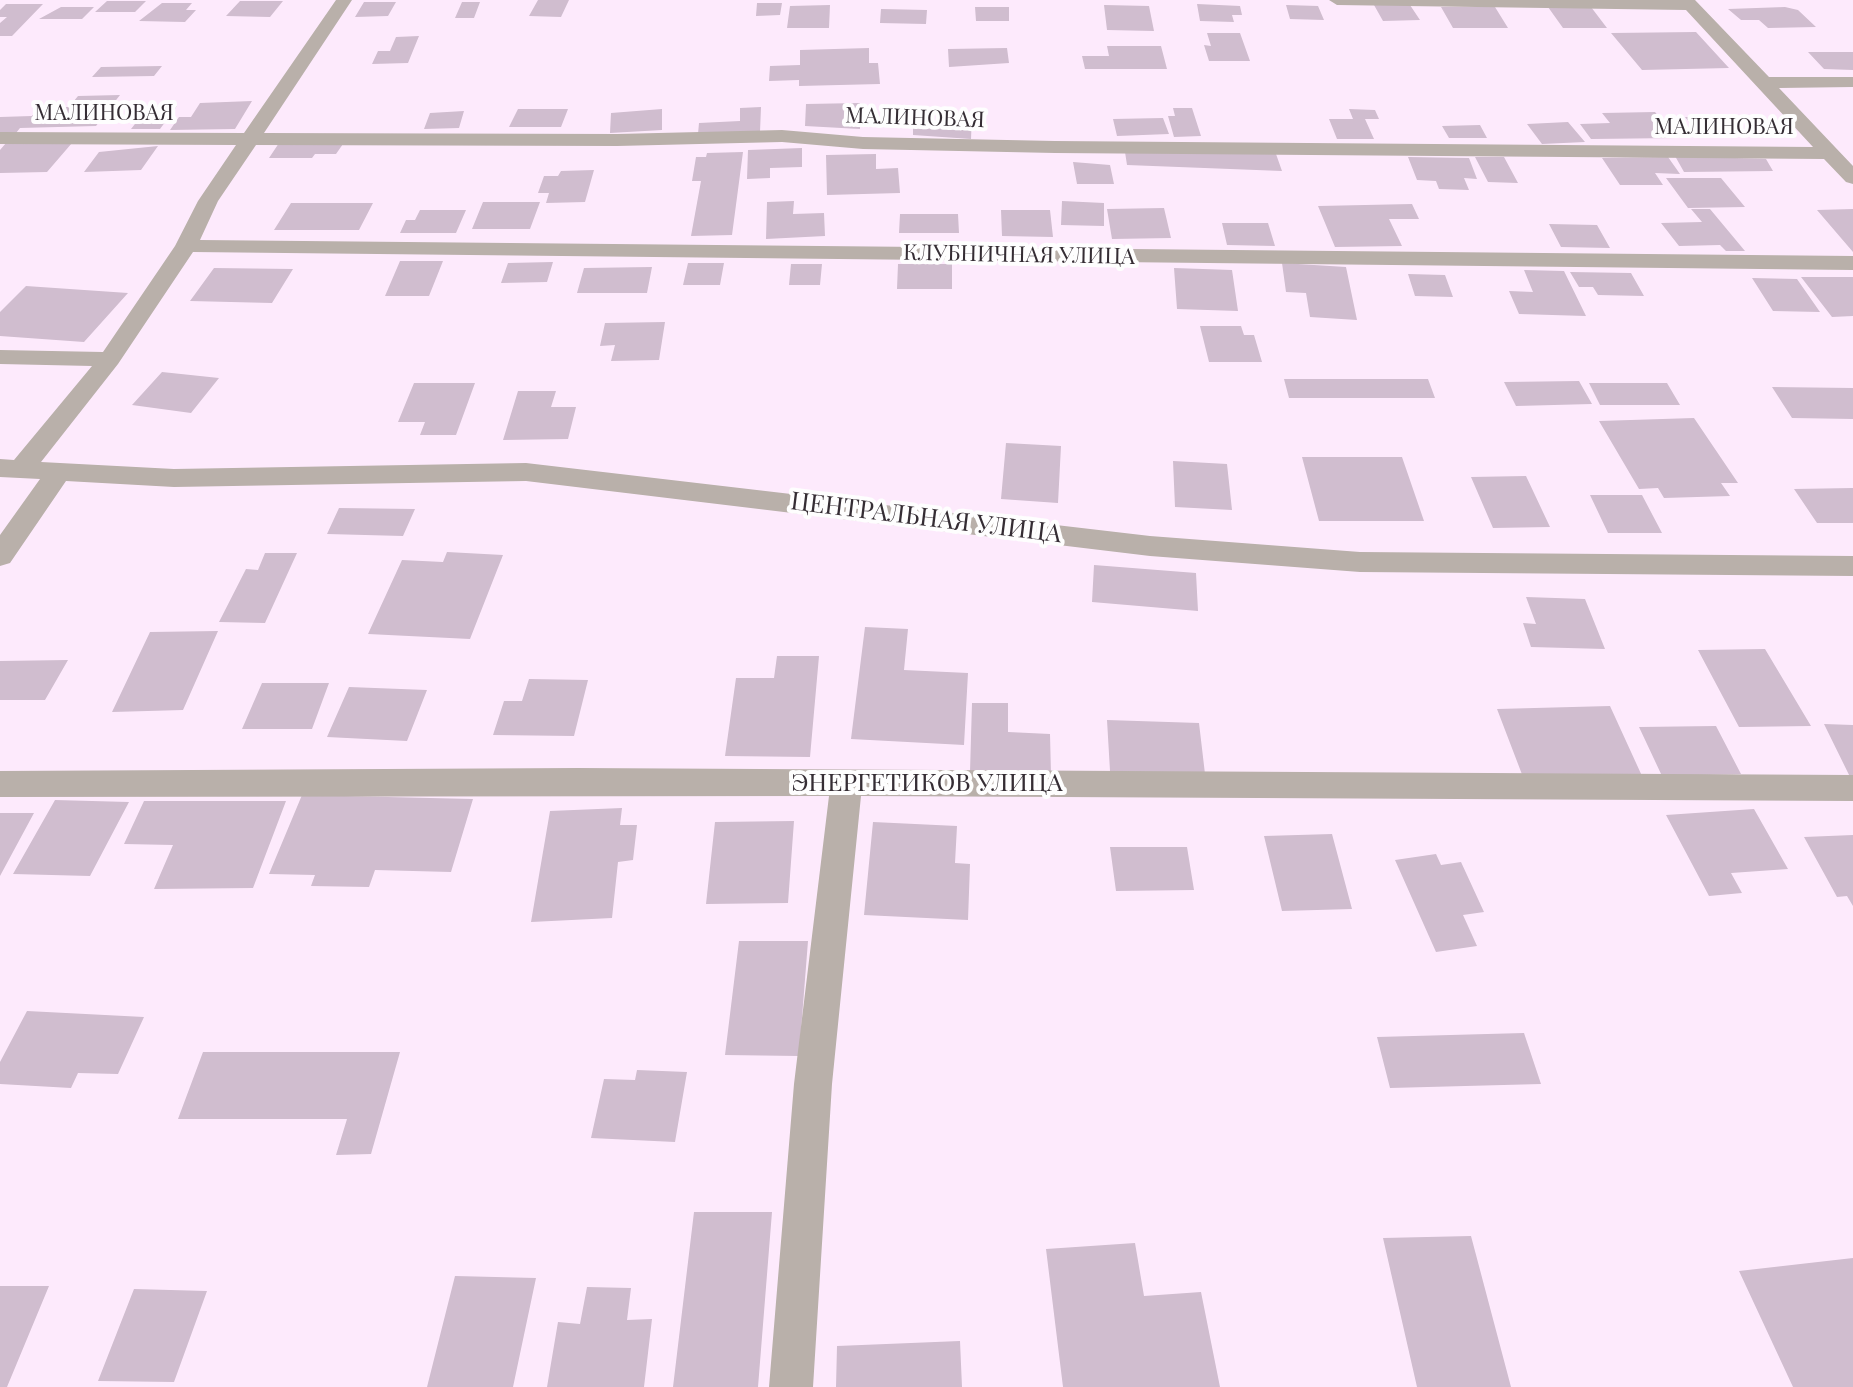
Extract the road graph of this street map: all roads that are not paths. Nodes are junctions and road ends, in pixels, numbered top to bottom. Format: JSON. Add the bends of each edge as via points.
{"nodes":[{"id":1,"x":344,"y":0,"type":"edge"},
{"id":2,"x":1337,"y":0,"type":"edge"},
{"id":3,"x":1688,"y":3,"type":"edge"},
{"id":4,"x":1853,"y":82,"type":"edge"},
{"id":5,"x":1764,"y":83,"type":"junction"},
{"id":6,"x":0,"y":138,"type":"edge"},
{"id":7,"x":252,"y":138,"type":"junction"},
{"id":8,"x":1828,"y":152,"type":"junction"},
{"id":9,"x":1853,"y":178,"type":"edge"},
{"id":10,"x":186,"y":246,"type":"junction"},
{"id":11,"x":1853,"y":263,"type":"edge"},
{"id":12,"x":0,"y":357,"type":"edge"},
{"id":13,"x":110,"y":359,"type":"junction"},
{"id":14,"x":10,"y":469,"type":"edge"},
{"id":15,"x":58,"y":472,"type":"junction"},
{"id":16,"x":0,"y":556,"type":"edge"},
{"id":17,"x":1853,"y":566,"type":"edge"},
{"id":18,"x":847,"y":783,"type":"junction"},
{"id":19,"x":0,"y":784,"type":"edge"},
{"id":20,"x":1853,"y":788,"type":"edge"},
{"id":21,"x":792,"y":1387,"type":"edge"}],
"edges":[{"from":1,"to":7,"type":"street"},
{"from":2,"to":3,"type":"street"},
{"from":3,"to":5,"type":"street"},
{"from":4,"to":5,"type":"street"},
{"from":5,"to":8,"type":"street"},
{"from":6,"to":7,"type":"street","name":"МАЛИНОВАЯ"},
{"from":7,"to":8,"type":"street","name":"МАЛИНОВАЯ","via":[[782,136],[1036,146]]},
{"from":7,"to":10,"type":"street","via":[[208,200]]},
{"from":8,"to":9,"type":"street"},
{"from":10,"to":11,"type":"street","name":"КЛУБНИЧНАЯ УЛИЦА"},
{"from":10,"to":13,"type":"street"},
{"from":12,"to":13,"type":"street"},
{"from":13,"to":14,"type":"street"},
{"from":14,"to":15,"type":"street","name":"ЦЕНТРАЛЬНАЯ УЛИЦА"},
{"from":15,"to":16,"type":"street"},
{"from":15,"to":17,"type":"street","name":"ЦЕНТРАЛЬНАЯ УЛИЦА","via":[[174,478],[526,472],[1150,546],[1360,562]]},
{"from":18,"to":19,"type":"street","name":"ЭНЕРГЕТИКОВ УЛИЦА"},
{"from":18,"to":20,"type":"street","name":"ЭНЕРГЕТИКОВ УЛИЦА"},
{"from":18,"to":21,"type":"street","via":[[832,891]]}]}
